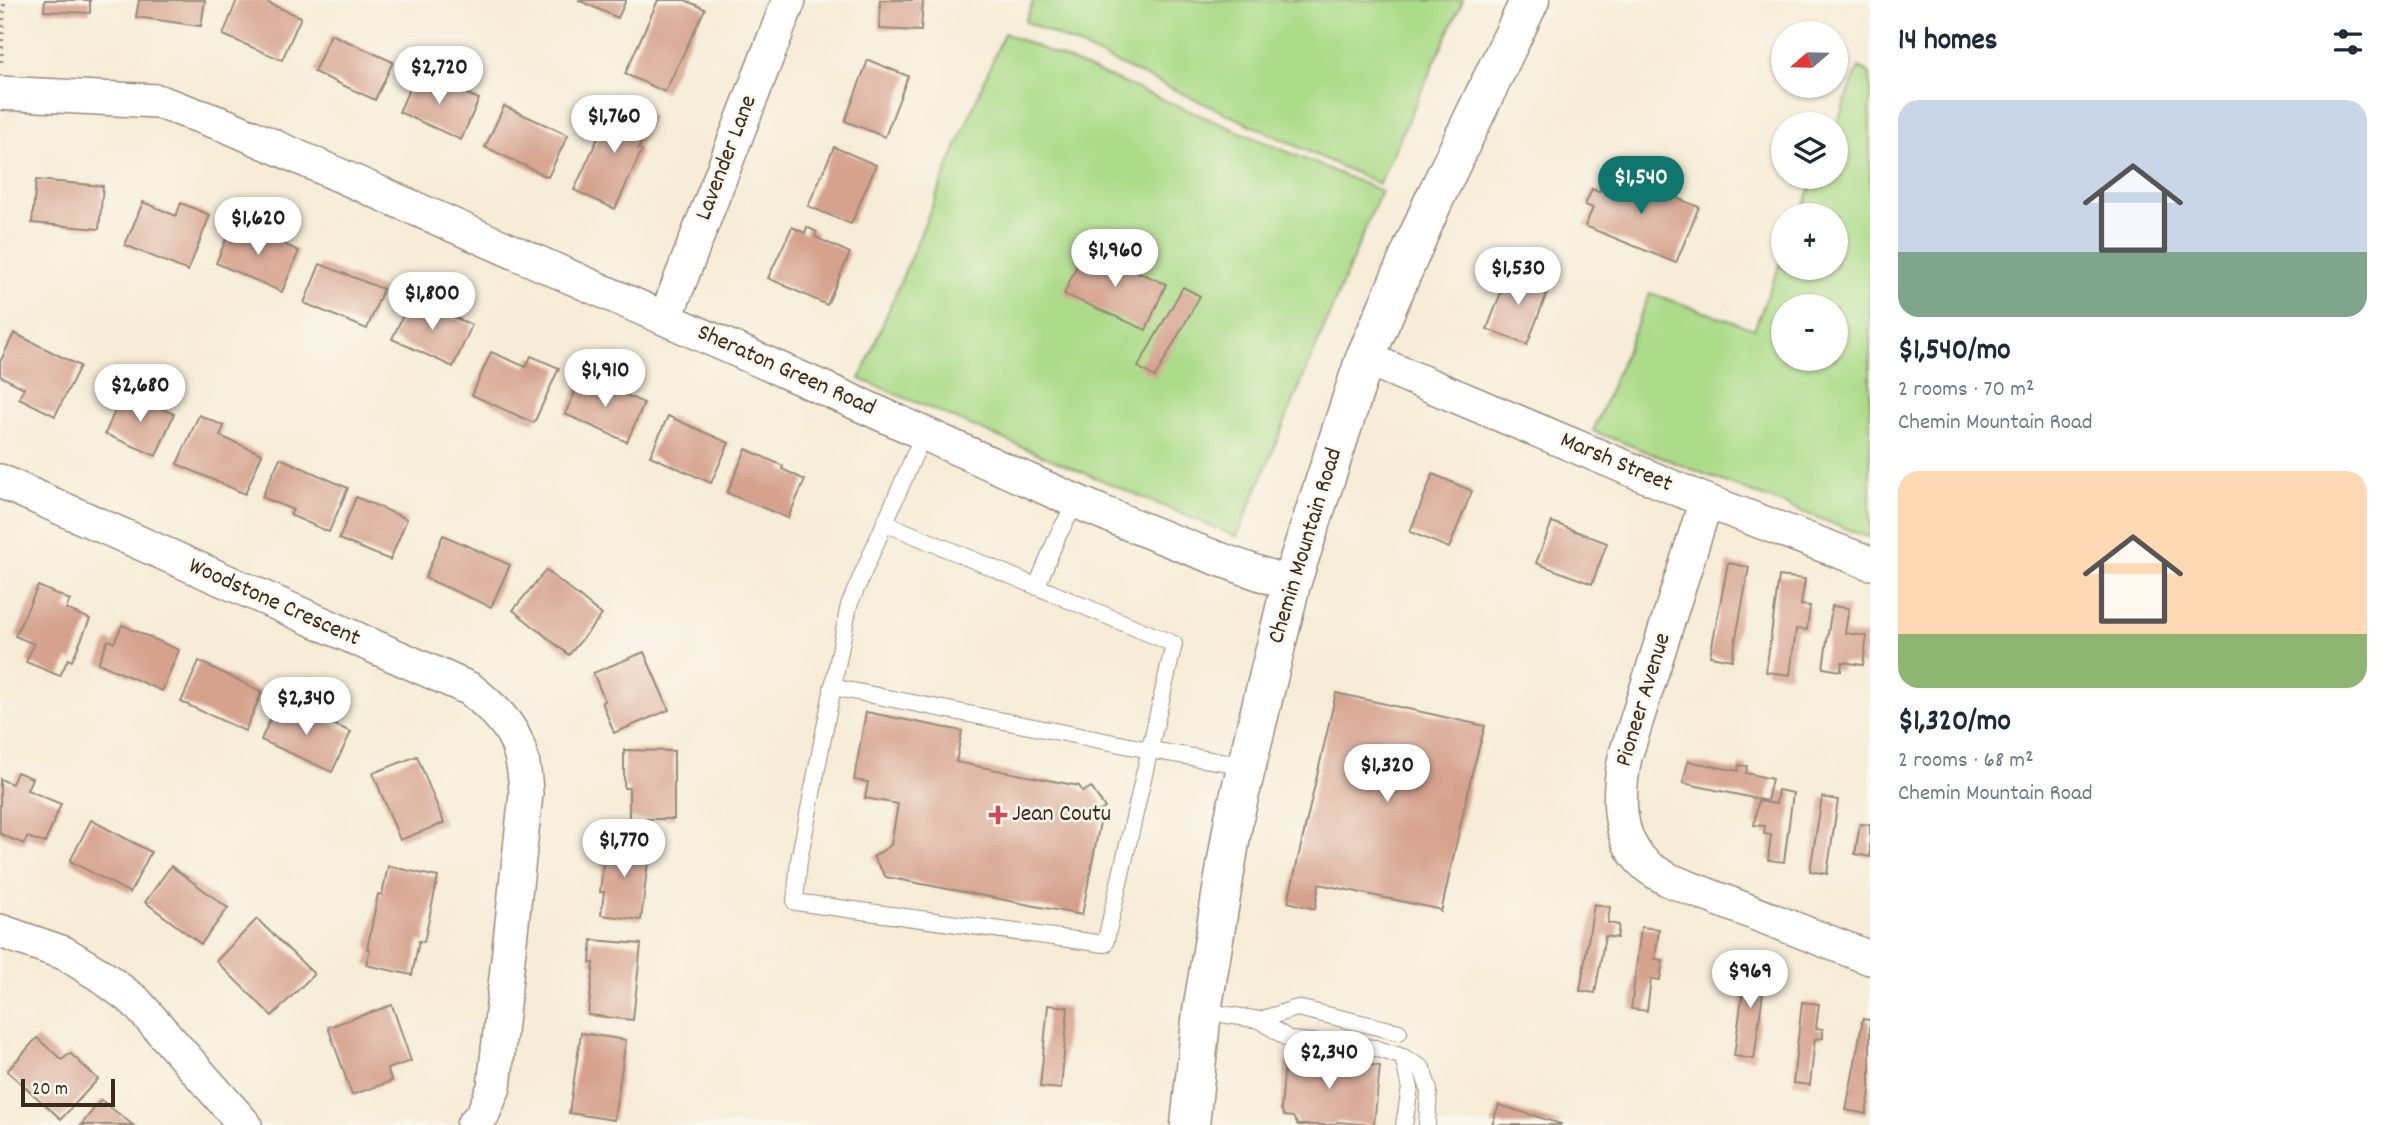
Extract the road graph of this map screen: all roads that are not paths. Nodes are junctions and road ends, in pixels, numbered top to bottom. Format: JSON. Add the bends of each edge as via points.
{"nodes":[{"id":1,"x":789,"y":0,"type":"edge"},
{"id":2,"x":1530,"y":0,"type":"edge"},
{"id":3,"x":0,"y":93,"type":"edge"},
{"id":4,"x":666,"y":317,"type":"junction"},
{"id":5,"x":1365,"y":358,"type":"junction"},
{"id":6,"x":924,"y":433,"type":"junction"},
{"id":7,"x":0,"y":481,"type":"edge"},
{"id":8,"x":1706,"y":500,"type":"junction"},
{"id":9,"x":1077,"y":501,"type":"junction"},
{"id":10,"x":885,"y":523,"type":"junction"},
{"id":11,"x":1870,"y":563,"type":"edge"},
{"id":12,"x":1291,"y":584,"type":"junction"},
{"id":13,"x":1037,"y":586,"type":"junction"},
{"id":14,"x":832,"y":687,"type":"junction"},
{"id":15,"x":1150,"y":750,"type":"junction"},
{"id":16,"x":1247,"y":765,"type":"junction"},
{"id":17,"x":0,"y":931,"type":"edge"},
{"id":18,"x":1870,"y":958,"type":"edge"},
{"id":19,"x":1202,"y":1011,"type":"junction"},
{"id":20,"x":1260,"y":1020,"type":"junction"},
{"id":21,"x":1399,"y":1032,"type":"dead end"},
{"id":22,"x":1404,"y":1057,"type":"junction"},
{"id":23,"x":244,"y":1125,"type":"edge"},
{"id":24,"x":473,"y":1125,"type":"edge"},
{"id":25,"x":1190,"y":1125,"type":"edge"},
{"id":26,"x":1404,"y":1125,"type":"edge"},
{"id":27,"x":1427,"y":1125,"type":"edge"}],
"edges":[{"from":1,"to":4,"type":"street","name":"Lavender Lane"},
{"from":2,"to":5,"type":"main road","name":"Chemin Mountain Road","via":[[1433,202]]},
{"from":3,"to":4,"type":"street","name":"Sheraton Green Road","via":[[157,101],[230,127]]},
{"from":4,"to":6,"type":"street","name":"Sheraton Green Road"},
{"from":5,"to":8,"type":"street","name":"Marsh Street"},
{"from":5,"to":12,"type":"main road","name":"Chemin Mountain Road"},
{"from":6,"to":9,"type":"street","name":"Sheraton Green Road"},
{"from":6,"to":10,"type":"lane"},
{"from":7,"to":24,"type":"street","name":"Woodstone Crescent","via":[[470,689],[496,710],[516,739],[525,764],[526,794],[494,1087]]},
{"from":8,"to":11,"type":"street","name":"Marsh Street"},
{"from":8,"to":18,"type":"street","name":"Pioneer Avenue","via":[[1625,757],[1619,786],[1628,842],[1644,864],[1669,880]]},
{"from":9,"to":12,"type":"street","name":"Sheraton Green Road"},
{"from":9,"to":13,"type":"lane"},
{"from":10,"to":13,"type":"lane"},
{"from":10,"to":14,"type":"lane","via":[[849,605]]},
{"from":12,"to":16,"type":"main road","name":"Chemin Mountain Road"},
{"from":13,"to":15,"type":"lane","via":[[1174,644]]},
{"from":14,"to":15,"type":"lane"},
{"from":14,"to":15,"type":"lane","via":[[795,902],[1105,944]]},
{"from":15,"to":16,"type":"lane"},
{"from":16,"to":19,"type":"main road","name":"Chemin Mountain Road"},
{"from":17,"to":23,"type":"street","via":[[64,953],[135,1000]]},
{"from":19,"to":20,"type":"lane"},
{"from":19,"to":25,"type":"main road","name":"Chemin Mountain Road"},
{"from":20,"to":21,"type":"lane","via":[[1297,1007]]},
{"from":20,"to":22,"type":"lane","via":[[1290,1040],[1375,1048]]},
{"from":22,"to":26,"type":"lane","via":[[1410,1088]]},
{"from":22,"to":27,"type":"lane","via":[[1422,1068],[1429,1090]]}]}
